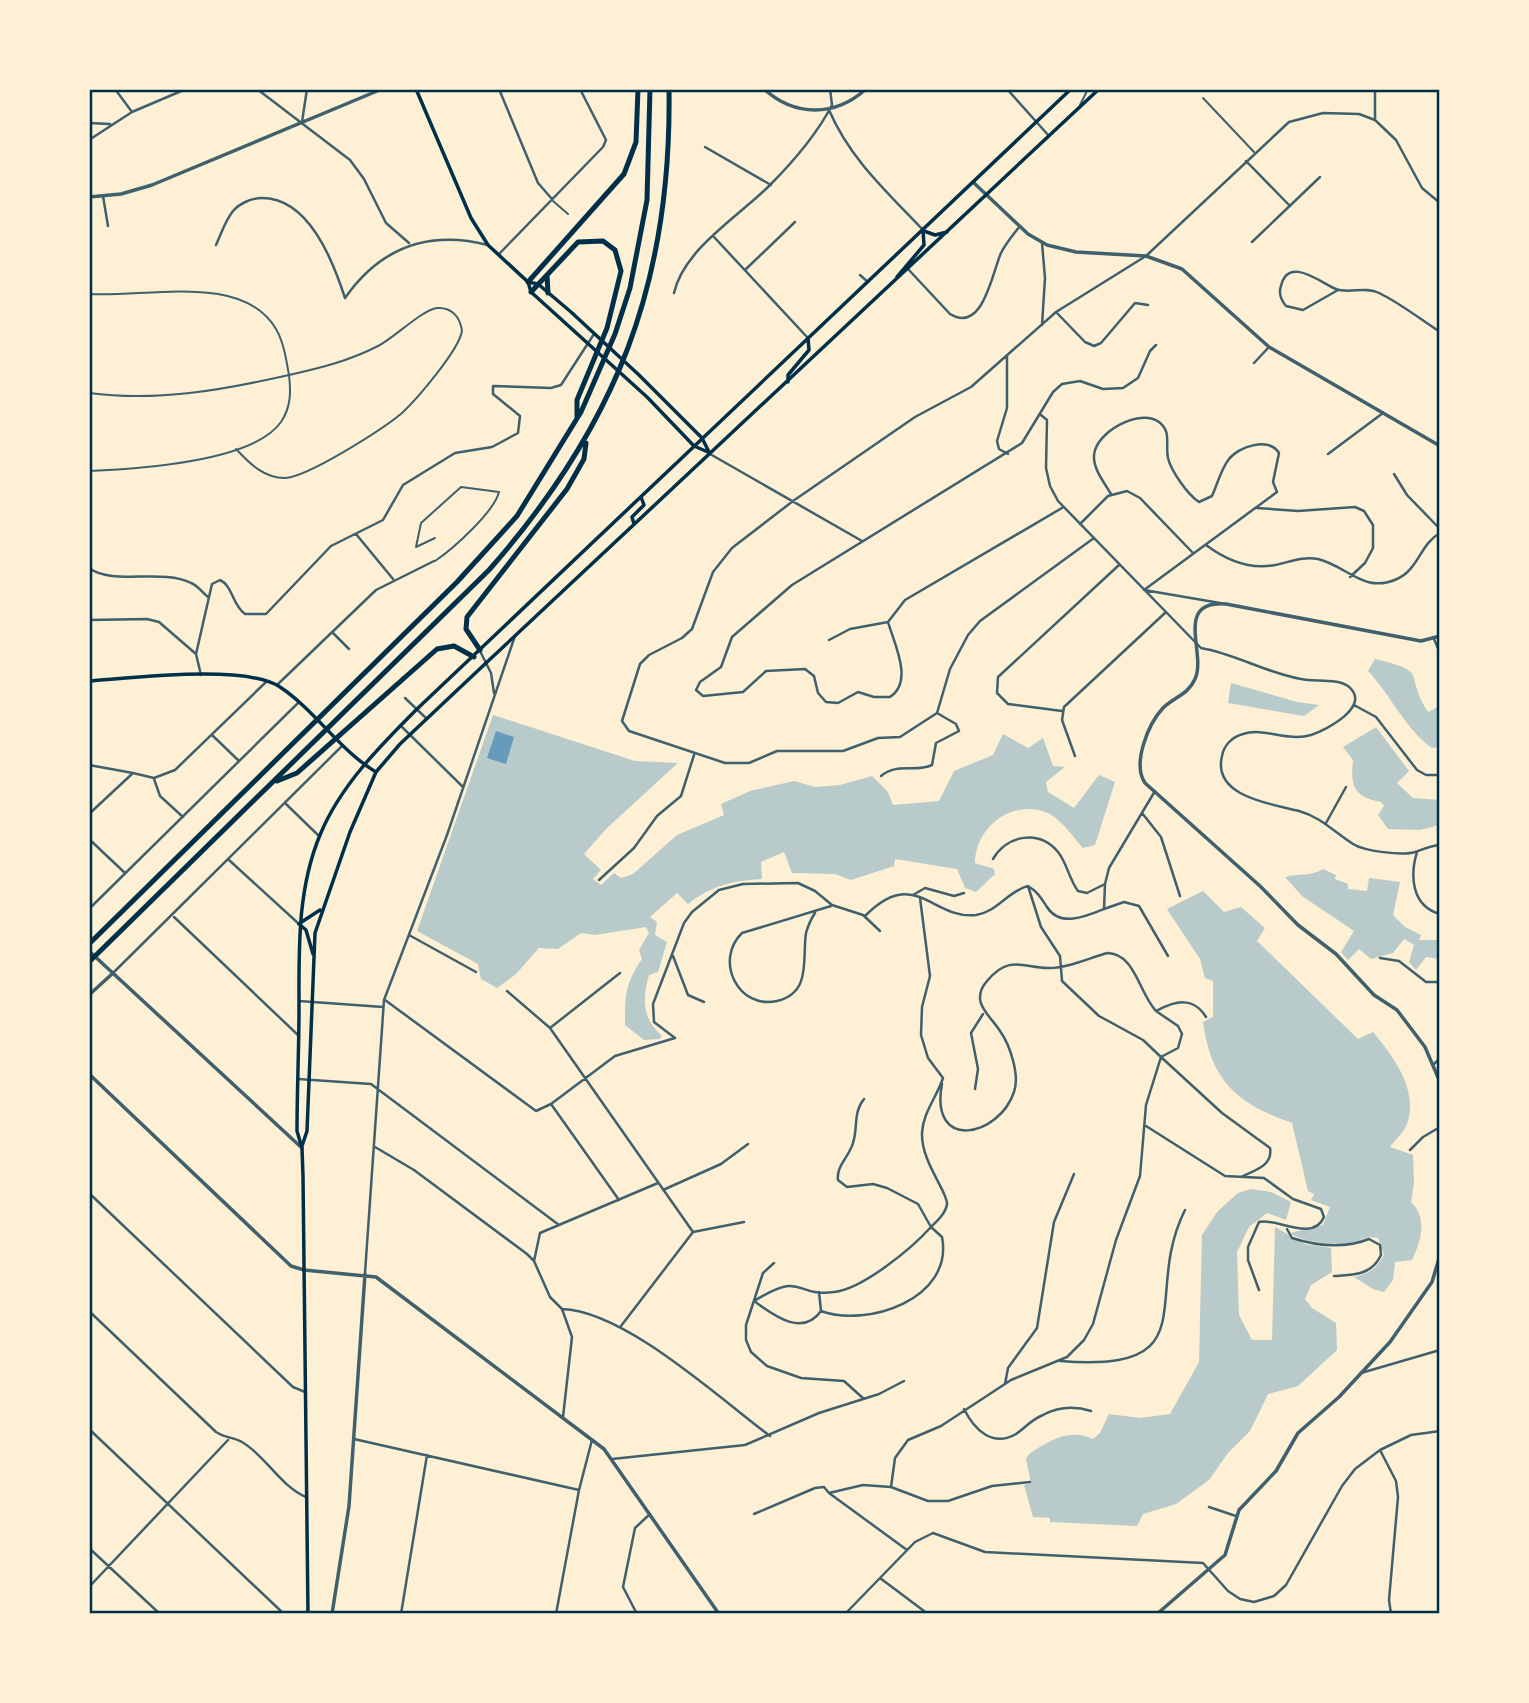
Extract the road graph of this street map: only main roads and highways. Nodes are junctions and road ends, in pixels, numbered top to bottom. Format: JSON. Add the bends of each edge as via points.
{"nodes":[{"id":1,"x":416,"y":89,"type":"edge"},
{"id":2,"x":638,"y":89,"type":"edge"},
{"id":3,"x":650,"y":89,"type":"edge"},
{"id":4,"x":669,"y":89,"type":"edge"},
{"id":5,"x":1071,"y":89,"type":"edge"},
{"id":6,"x":1099,"y":89,"type":"edge"},
{"id":7,"x":923,"y":230,"type":"junction"},
{"id":8,"x":950,"y":231,"type":"junction"},
{"id":9,"x":547,"y":275,"type":"junction"},
{"id":10,"x":528,"y":282,"type":"junction"},
{"id":11,"x":538,"y":284,"type":"junction"},
{"id":12,"x":892,"y":284,"type":"junction"},
{"id":13,"x":531,"y":292,"type":"junction"},
{"id":14,"x":548,"y":293,"type":"junction"},
{"id":15,"x":808,"y":338,"type":"junction"},
{"id":16,"x":788,"y":382,"type":"junction"},
{"id":17,"x":577,"y":420,"type":"junction"},
{"id":18,"x":702,"y":438,"type":"junction"},
{"id":19,"x":586,"y":440,"type":"junction"},
{"id":20,"x":694,"y":446,"type":"junction"},
{"id":21,"x":709,"y":453,"type":"junction"},
{"id":22,"x":640,"y":496,"type":"junction"},
{"id":23,"x":634,"y":524,"type":"junction"},
{"id":24,"x":480,"y":650,"type":"junction"},
{"id":25,"x":474,"y":657,"type":"junction"},
{"id":26,"x":89,"y":681,"type":"edge"},
{"id":27,"x":365,"y":765,"type":"junction"},
{"id":28,"x":376,"y":772,"type":"junction"},
{"id":29,"x":274,"y":782,"type":"junction"},
{"id":30,"x":321,"y":909,"type":"junction"},
{"id":31,"x":299,"y":924,"type":"junction"},
{"id":32,"x":89,"y":944,"type":"edge"},
{"id":33,"x":313,"y":954,"type":"junction"},
{"id":34,"x":89,"y":962,"type":"edge"},
{"id":35,"x":302,"y":1148,"type":"junction"},
{"id":36,"x":308,"y":1614,"type":"edge"}],
"edges":[{"from":1,"to":10,"type":"main road","via":[[471,218],[488,245]]},
{"from":2,"to":10,"type":"highway","via":[[636,142],[624,174]]},
{"from":3,"to":17,"type":"highway","via":[[647,200],[637,259],[615,334]]},
{"from":4,"to":19,"type":"highway","via":[[667,175],[659,240],[631,344]]},
{"from":5,"to":7,"type":"main road"},
{"from":6,"to":8,"type":"main road"},
{"from":7,"to":8,"type":"main road","via":[[935,236]]},
{"from":7,"to":12,"type":"main road","via":[[923,244]]},
{"from":7,"to":15,"type":"main road"},
{"from":8,"to":12,"type":"main road"},
{"from":9,"to":11,"type":"highway"},
{"from":9,"to":14,"type":"highway"},
{"from":9,"to":17,"type":"highway","via":[[578,242],[609,244],[618,255],[621,271],[607,328],[577,400]]},
{"from":10,"to":11,"type":"main road"},
{"from":10,"to":13,"type":"main road"},
{"from":11,"to":13,"type":"highway"},
{"from":11,"to":14,"type":"main road"},
{"from":12,"to":16,"type":"main road"},
{"from":13,"to":20,"type":"main road"},
{"from":14,"to":18,"type":"main road"},
{"from":15,"to":16,"type":"main road","via":[[809,349],[788,375]]},
{"from":15,"to":18,"type":"main road"},
{"from":16,"to":21,"type":"main road"},
{"from":17,"to":32,"type":"highway","via":[[496,542]]},
{"from":18,"to":20,"type":"main road"},
{"from":18,"to":21,"type":"main road"},
{"from":19,"to":24,"type":"highway","via":[[584,459],[567,489],[467,617],[466,629]]},
{"from":19,"to":29,"type":"highway","via":[[548,498],[489,570]]},
{"from":20,"to":21,"type":"main road"},
{"from":20,"to":22,"type":"main road"},
{"from":21,"to":23,"type":"main road"},
{"from":22,"to":23,"type":"main road","via":[[644,505],[632,517]]},
{"from":22,"to":24,"type":"main road"},
{"from":23,"to":28,"type":"main road"},
{"from":24,"to":25,"type":"main road"},
{"from":25,"to":27,"type":"main road"},
{"from":25,"to":29,"type":"highway","via":[[454,646],[437,649],[297,773]]},
{"from":26,"to":27,"type":"main road","via":[[201,675],[266,681],[277,685]]},
{"from":27,"to":28,"type":"main road"},
{"from":27,"to":31,"type":"main road","via":[[319,836]]},
{"from":28,"to":30,"type":"main road"},
{"from":29,"to":34,"type":"highway"},
{"from":30,"to":31,"type":"main road"},
{"from":30,"to":33,"type":"main road"},
{"from":31,"to":33,"type":"main road","via":[[306,930]]},
{"from":31,"to":35,"type":"main road","via":[[297,1131]]},
{"from":33,"to":35,"type":"main road","via":[[307,1130]]},
{"from":35,"to":36,"type":"main road"}]}
